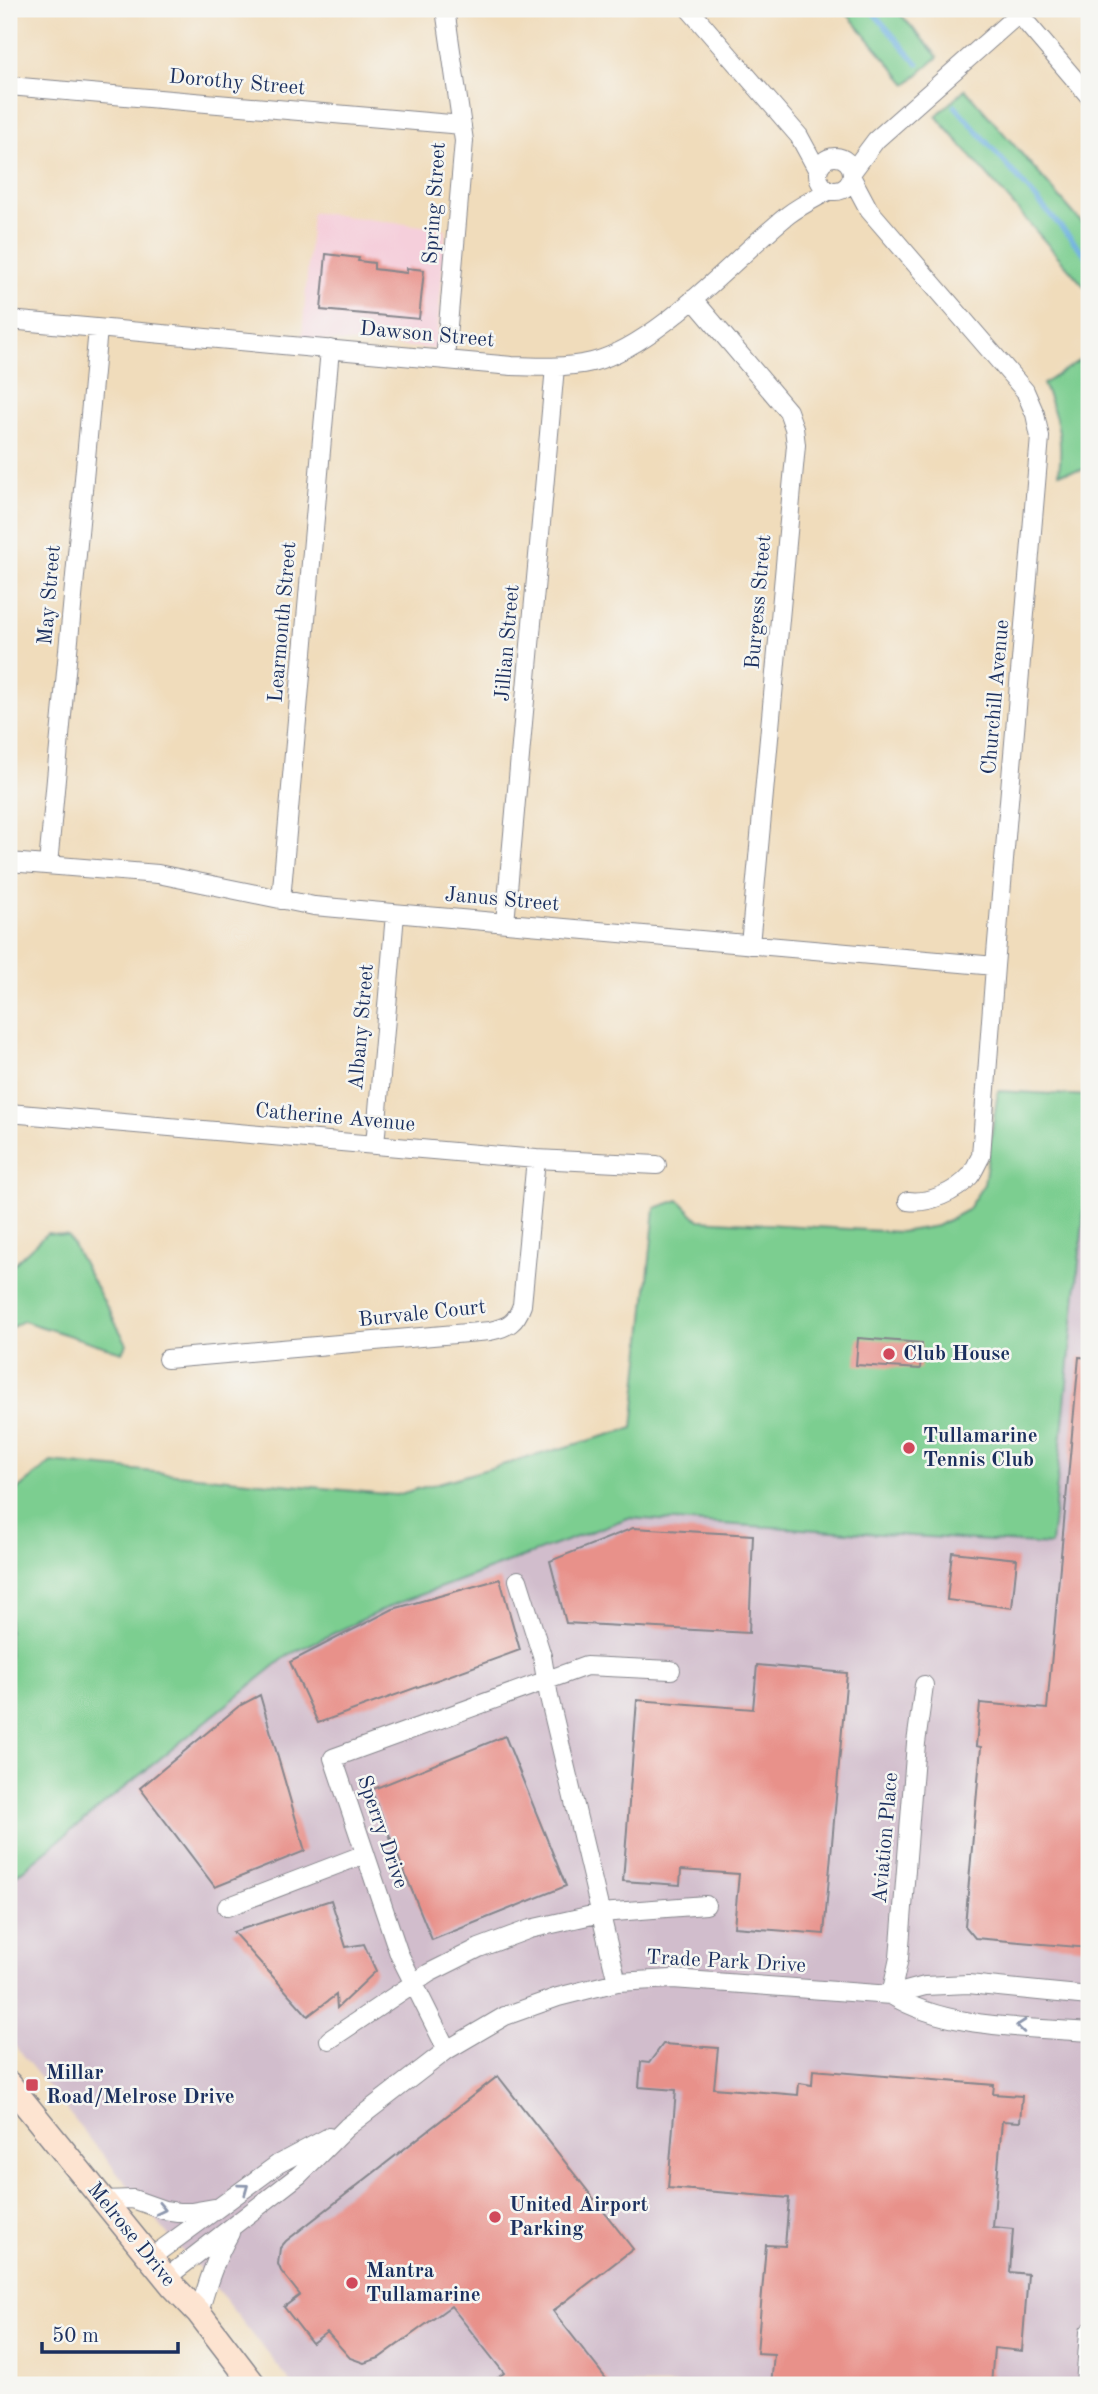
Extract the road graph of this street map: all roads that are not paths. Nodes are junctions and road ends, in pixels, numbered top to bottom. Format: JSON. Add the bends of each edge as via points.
{"nodes":[{"id":1,"x":445,"y":9,"type":"edge"},
{"id":2,"x":689,"y":9,"type":"edge"},
{"id":3,"x":1022,"y":11,"type":"edge"},
{"id":4,"x":9,"y":86,"type":"edge"},
{"id":5,"x":1088,"y":96,"type":"edge"},
{"id":6,"x":462,"y":125,"type":"junction"},
{"id":7,"x":799,"y":136,"type":"junction"},
{"id":8,"x":818,"y":173,"type":"junction"},
{"id":9,"x":841,"y":174,"type":"junction"},
{"id":10,"x":791,"y":213,"type":"junction"},
{"id":11,"x":692,"y":299,"type":"junction"},
{"id":12,"x":9,"y":320,"type":"edge"},
{"id":13,"x":98,"y":329,"type":"junction"},
{"id":14,"x":330,"y":349,"type":"junction"},
{"id":15,"x":445,"y":360,"type":"junction"},
{"id":16,"x":555,"y":367,"type":"junction"},
{"id":17,"x":9,"y":862,"type":"edge"},
{"id":18,"x":48,"y":865,"type":"junction"},
{"id":19,"x":281,"y":900,"type":"junction"},
{"id":20,"x":395,"y":914,"type":"junction"},
{"id":21,"x":505,"y":923,"type":"junction"},
{"id":22,"x":750,"y":945,"type":"junction"},
{"id":23,"x":995,"y":967,"type":"junction"},
{"id":24,"x":9,"y":1113,"type":"edge"},
{"id":25,"x":375,"y":1145,"type":"junction"},
{"id":26,"x":536,"y":1159,"type":"junction"},
{"id":27,"x":657,"y":1165,"type":"dead end"},
{"id":28,"x":908,"y":1201,"type":"dead end"},
{"id":29,"x":167,"y":1359,"type":"dead end"},
{"id":30,"x":518,"y":1580,"type":"dead end"},
{"id":31,"x":671,"y":1670,"type":"dead end"},
{"id":32,"x":546,"y":1679,"type":"junction"},
{"id":33,"x":924,"y":1685,"type":"dead end"},
{"id":34,"x":365,"y":1854,"type":"junction"},
{"id":35,"x":706,"y":1905,"type":"dead end"},
{"id":36,"x":227,"y":1908,"type":"dead end"},
{"id":37,"x":601,"y":1913,"type":"junction"},
{"id":38,"x":413,"y":1982,"type":"junction"},
{"id":39,"x":617,"y":1982,"type":"junction"},
{"id":40,"x":891,"y":1995,"type":"junction"},
{"id":41,"x":1089,"y":1996,"type":"edge"},
{"id":42,"x":1089,"y":2032,"type":"edge"},
{"id":43,"x":329,"y":2040,"type":"dead end"},
{"id":44,"x":447,"y":2050,"type":"junction"},
{"id":45,"x":9,"y":2084,"type":"edge"},
{"id":46,"x":347,"y":2127,"type":"junction"},
{"id":47,"x":104,"y":2200,"type":"junction"},
{"id":48,"x":219,"y":2207,"type":"junction"},
{"id":49,"x":236,"y":2224,"type":"junction"},
{"id":50,"x":150,"y":2258,"type":"junction"},
{"id":51,"x":166,"y":2277,"type":"junction"},
{"id":52,"x":199,"y":2313,"type":"junction"},
{"id":53,"x":1089,"y":2332,"type":"edge"},
{"id":54,"x":254,"y":2385,"type":"edge"},
{"id":55,"x":1085,"y":2385,"type":"edge"}],
"edges":[{"from":1,"to":6,"type":"street","name":"Spring Street"},
{"from":2,"to":7,"type":"street","name":"Churchill Avenue"},
{"from":3,"to":5,"type":"street"},
{"from":3,"to":9,"type":"street","name":"Dawson Street"},
{"from":4,"to":6,"type":"street","name":"Dorothy Street"},
{"from":6,"to":15,"type":"street","name":"Spring Street"},
{"from":7,"to":8,"type":"street","name":"Churchill Avenue"},
{"from":7,"to":9,"type":"street","name":"Churchill Avenue"},
{"from":8,"to":9,"type":"street","name":"Churchill Avenue","via":[[822,184]]},
{"from":8,"to":10,"type":"street","name":"Dawson Street"},
{"from":9,"to":10,"type":"street","name":"Dawson Street"},
{"from":9,"to":23,"type":"street","name":"Churchill Avenue","via":[[1015,379],[1038,424],[1040,451]]},
{"from":10,"to":11,"type":"street","name":"Dawson Street"},
{"from":11,"to":16,"type":"street","name":"Dawson Street","via":[[656,330],[617,352]]},
{"from":11,"to":22,"type":"street","name":"Burgess Street","via":[[788,411],[796,445]]},
{"from":12,"to":13,"type":"street","name":"Dawson Street"},
{"from":13,"to":14,"type":"street","name":"Dawson Street"},
{"from":13,"to":18,"type":"street","name":"May Street"},
{"from":14,"to":15,"type":"street","name":"Dawson Street"},
{"from":14,"to":19,"type":"street","name":"Learmonth Street"},
{"from":15,"to":16,"type":"street","name":"Dawson Street"},
{"from":16,"to":21,"type":"street","name":"Jillian Street"},
{"from":17,"to":18,"type":"street","name":"Janus Street"},
{"from":18,"to":19,"type":"street","name":"Janus Street","via":[[158,874]]},
{"from":19,"to":20,"type":"street","name":"Janus Street"},
{"from":20,"to":21,"type":"street","name":"Janus Street"},
{"from":20,"to":25,"type":"street","name":"Albany Street"},
{"from":21,"to":22,"type":"street","name":"Janus Street"},
{"from":22,"to":23,"type":"street","name":"Janus Street"},
{"from":23,"to":28,"type":"street","name":"Churchill Avenue","via":[[981,1156],[971,1176],[956,1187],[933,1199]]},
{"from":24,"to":25,"type":"street","name":"Catherine Avenue"},
{"from":25,"to":26,"type":"street","name":"Catherine Avenue"},
{"from":26,"to":27,"type":"street","name":"Catherine Avenue"},
{"from":26,"to":29,"type":"street","name":"Burvale Court","via":[[522,1305],[512,1324],[489,1331]]},
{"from":30,"to":32,"type":"street"},
{"from":31,"to":32,"type":"street","name":"Sperry Drive","via":[[586,1666]]},
{"from":32,"to":34,"type":"street","name":"Sperry Drive","via":[[333,1758]]},
{"from":32,"to":37,"type":"street"},
{"from":33,"to":40,"type":"street","name":"Aviation Place","via":[[899,1958]]},
{"from":34,"to":36,"type":"street"},
{"from":34,"to":38,"type":"street","name":"Sperry Drive"},
{"from":35,"to":37,"type":"street"},
{"from":37,"to":38,"type":"street","via":[[530,1928]]},
{"from":37,"to":39,"type":"street"},
{"from":38,"to":43,"type":"street"},
{"from":38,"to":44,"type":"street","name":"Sperry Drive"},
{"from":39,"to":40,"type":"street","name":"Trade Park Drive","via":[[673,1979]]},
{"from":39,"to":44,"type":"street","name":"Trade Park Drive","via":[[505,2017]]},
{"from":40,"to":41,"type":"street","name":"Trade Park Drive","via":[[925,1986],[968,1984]]},
{"from":42,"to":40,"type":"street","name":"Trade Park Drive","one_way":true,"via":[[939,2015]]},
{"from":44,"to":46,"type":"street","name":"Trade Park Drive"},
{"from":45,"to":47,"type":"street","name":"Melrose Drive"},
{"from":48,"to":46,"type":"street","name":"Trade Park Drive","one_way":true,"via":[[278,2164]]},
{"from":46,"to":49,"type":"street","name":"Trade Park Drive","via":[[299,2175]]},
{"from":47,"to":48,"type":"street","one_way":true,"via":[[133,2199],[178,2212]]},
{"from":47,"to":50,"type":"street","name":"Melrose Drive"},
{"from":48,"to":50,"type":"street","name":"Trade Park Drive"},
{"from":49,"to":51,"type":"street","name":"Trade Park Drive"},
{"from":49,"to":52,"type":"street","via":[[218,2253]]},
{"from":50,"to":51,"type":"street","name":"Melrose Drive"},
{"from":51,"to":52,"type":"street","name":"Melrose Drive"},
{"from":52,"to":54,"type":"street","name":"Melrose Drive"},
{"from":53,"to":55,"type":"street"}]}
